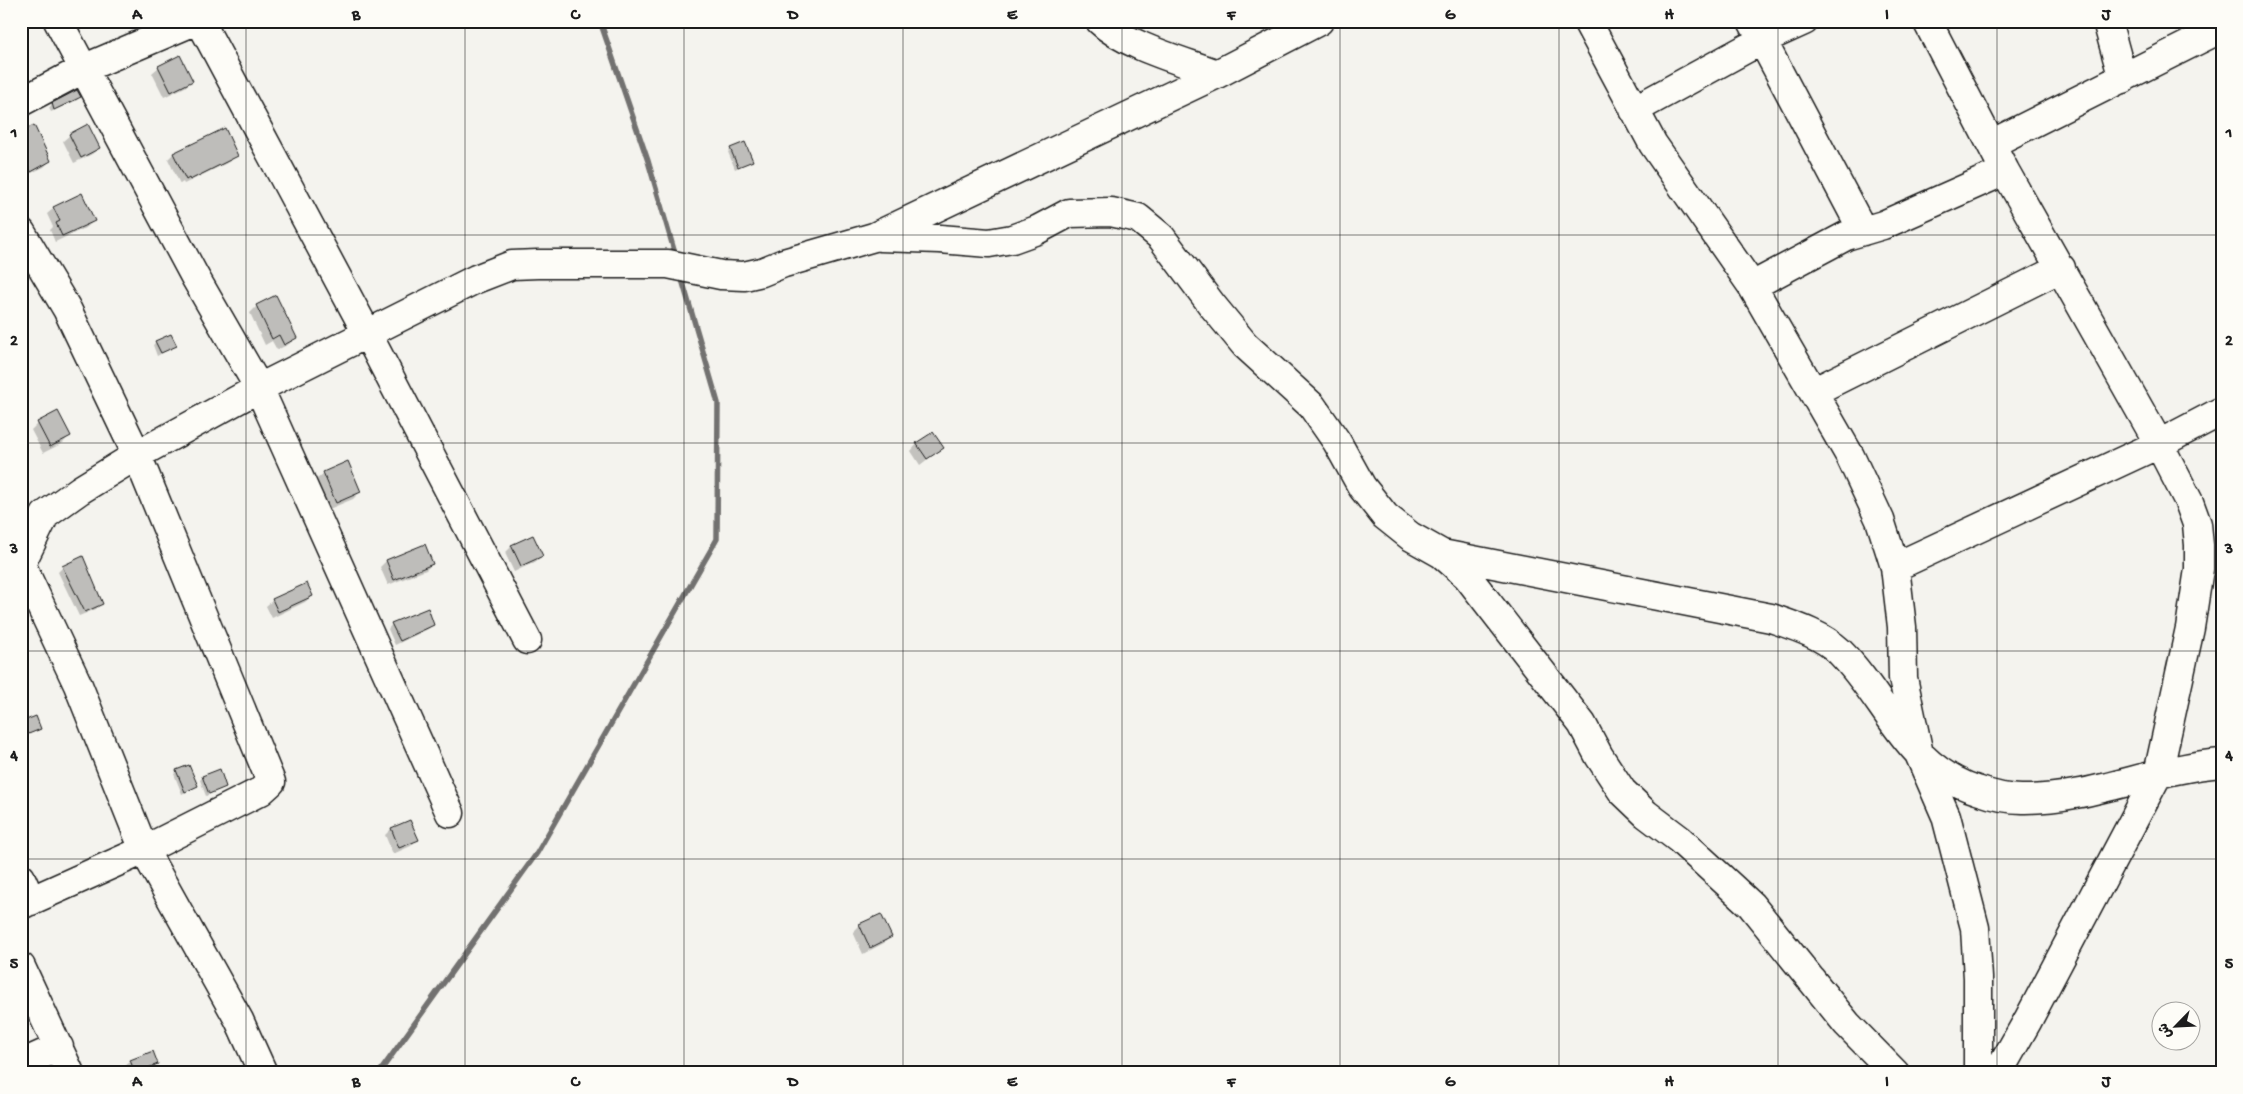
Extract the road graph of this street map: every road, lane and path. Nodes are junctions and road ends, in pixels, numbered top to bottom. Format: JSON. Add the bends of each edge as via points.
{"nodes":[{"id":1,"x":58,"y":21,"type":"edge"},
{"id":2,"x":195,"y":21,"type":"edge"},
{"id":3,"x":200,"y":21,"type":"edge"},
{"id":4,"x":1100,"y":21,"type":"edge"},
{"id":5,"x":1319,"y":21,"type":"edge"},
{"id":6,"x":1587,"y":21,"type":"edge"},
{"id":7,"x":1804,"y":21,"type":"edge"},
{"id":8,"x":1928,"y":21,"type":"edge"},
{"id":9,"x":2107,"y":21,"type":"edge"},
{"id":10,"x":2222,"y":28,"type":"edge"},
{"id":11,"x":1757,"y":31,"type":"edge"},
{"id":12,"x":85,"y":68,"type":"junction"},
{"id":13,"x":1218,"y":74,"type":"junction"},
{"id":14,"x":2123,"y":79,"type":"junction"},
{"id":15,"x":21,"y":102,"type":"edge"},
{"id":16,"x":1634,"y":110,"type":"junction"},
{"id":17,"x":1991,"y":144,"type":"junction"},
{"id":18,"x":2005,"y":171,"type":"junction"},
{"id":19,"x":1863,"y":231,"type":"junction"},
{"id":20,"x":21,"y":232,"type":"edge"},
{"id":21,"x":874,"y":237,"type":"junction"},
{"id":22,"x":2061,"y":268,"type":"junction"},
{"id":23,"x":1752,"y":286,"type":"junction"},
{"id":24,"x":368,"y":335,"type":"junction"},
{"id":25,"x":259,"y":388,"type":"junction"},
{"id":26,"x":1813,"y":392,"type":"junction"},
{"id":27,"x":2222,"y":411,"type":"edge"},
{"id":28,"x":2159,"y":444,"type":"junction"},
{"id":29,"x":137,"y":455,"type":"junction"},
{"id":30,"x":33,"y":519,"type":"edge"},
{"id":31,"x":1442,"y":554,"type":"junction"},
{"id":32,"x":21,"y":564,"type":"edge"},
{"id":33,"x":1895,"y":567,"type":"junction"},
{"id":34,"x":527,"y":640,"type":"dead end"},
{"id":35,"x":1919,"y":754,"type":"junction"},
{"id":36,"x":2222,"y":763,"type":"edge"},
{"id":37,"x":2158,"y":774,"type":"junction"},
{"id":38,"x":450,"y":812,"type":"dead end"},
{"id":39,"x":144,"y":850,"type":"junction"},
{"id":40,"x":24,"y":895,"type":"edge"},
{"id":41,"x":21,"y":967,"type":"edge"},
{"id":42,"x":59,"y":1047,"type":"junction"},
{"id":43,"x":21,"y":1064,"type":"edge"},
{"id":44,"x":70,"y":1073,"type":"edge"},
{"id":45,"x":263,"y":1073,"type":"edge"},
{"id":46,"x":1895,"y":1073,"type":"edge"},
{"id":47,"x":1978,"y":1073,"type":"edge"},
{"id":48,"x":1998,"y":1073,"type":"edge"}],
"edges":[{"from":1,"to":12,"type":"street"},
{"from":2,"to":12,"type":"street"},
{"from":3,"to":24,"type":"street"},
{"from":4,"to":13,"type":"street","via":[[1131,41]]},
{"from":5,"to":13,"type":"street"},
{"from":6,"to":16,"type":"street"},
{"from":7,"to":11,"type":"street"},
{"from":8,"to":17,"type":"street"},
{"from":9,"to":14,"type":"street"},
{"from":10,"to":14,"type":"street"},
{"from":11,"to":16,"type":"street"},
{"from":11,"to":19,"type":"street"},
{"from":12,"to":15,"type":"street"},
{"from":12,"to":25,"type":"street","via":[[195,278]]},
{"from":13,"to":21,"type":"street"},
{"from":14,"to":17,"type":"street"},
{"from":16,"to":23,"type":"street","via":[[1653,144]]},
{"from":17,"to":18,"type":"street"},
{"from":18,"to":19,"type":"street","via":[[1884,225]]},
{"from":18,"to":22,"type":"street"},
{"from":19,"to":23,"type":"street","via":[[1846,236]]},
{"from":20,"to":29,"type":"street","via":[[67,309]]},
{"from":21,"to":24,"type":"street","via":[[744,276],[721,275],[668,264],[512,265],[476,279]]},
{"from":21,"to":31,"type":"street","via":[[989,243],[1037,230],[1069,213],[1111,212],[1138,218],[1161,237],[1245,344],[1312,406],[1362,487],[1385,516],[1410,536]]},
{"from":22,"to":26,"type":"street"},
{"from":22,"to":28,"type":"street"},
{"from":23,"to":26,"type":"street"},
{"from":24,"to":25,"type":"street"},
{"from":24,"to":34,"type":"street"},
{"from":25,"to":29,"type":"street"},
{"from":25,"to":38,"type":"street"},
{"from":26,"to":33,"type":"street","via":[[1850,456],[1880,520]]},
{"from":27,"to":28,"type":"street"},
{"from":28,"to":33,"type":"street"},
{"from":28,"to":37,"type":"street","via":[[2197,524],[2199,569],[2190,628]]},
{"from":29,"to":30,"type":"street"},
{"from":29,"to":39,"type":"street","via":[[271,782],[261,791]]},
{"from":30,"to":32,"type":"street"},
{"from":31,"to":35,"type":"street","via":[[1771,618],[1809,633],[1837,650],[1856,671],[1906,742]]},
{"from":31,"to":46,"type":"street","via":[[1467,576],[1561,696],[1582,724],[1622,791],[1751,905],[1847,1024]]},
{"from":32,"to":39,"type":"street","via":[[78,685]]},
{"from":33,"to":35,"type":"street","via":[[1902,627],[1903,678]]},
{"from":35,"to":37,"type":"street","via":[[1961,785],[2021,800],[2089,793]]},
{"from":35,"to":47,"type":"street","via":[[1946,816],[1975,928]]},
{"from":36,"to":37,"type":"street","via":[[2200,764]]},
{"from":37,"to":48,"type":"street"},
{"from":39,"to":40,"type":"street"},
{"from":39,"to":45,"type":"street","via":[[239,1020]]},
{"from":41,"to":42,"type":"street"},
{"from":42,"to":43,"type":"street"},
{"from":42,"to":44,"type":"street"}]}
